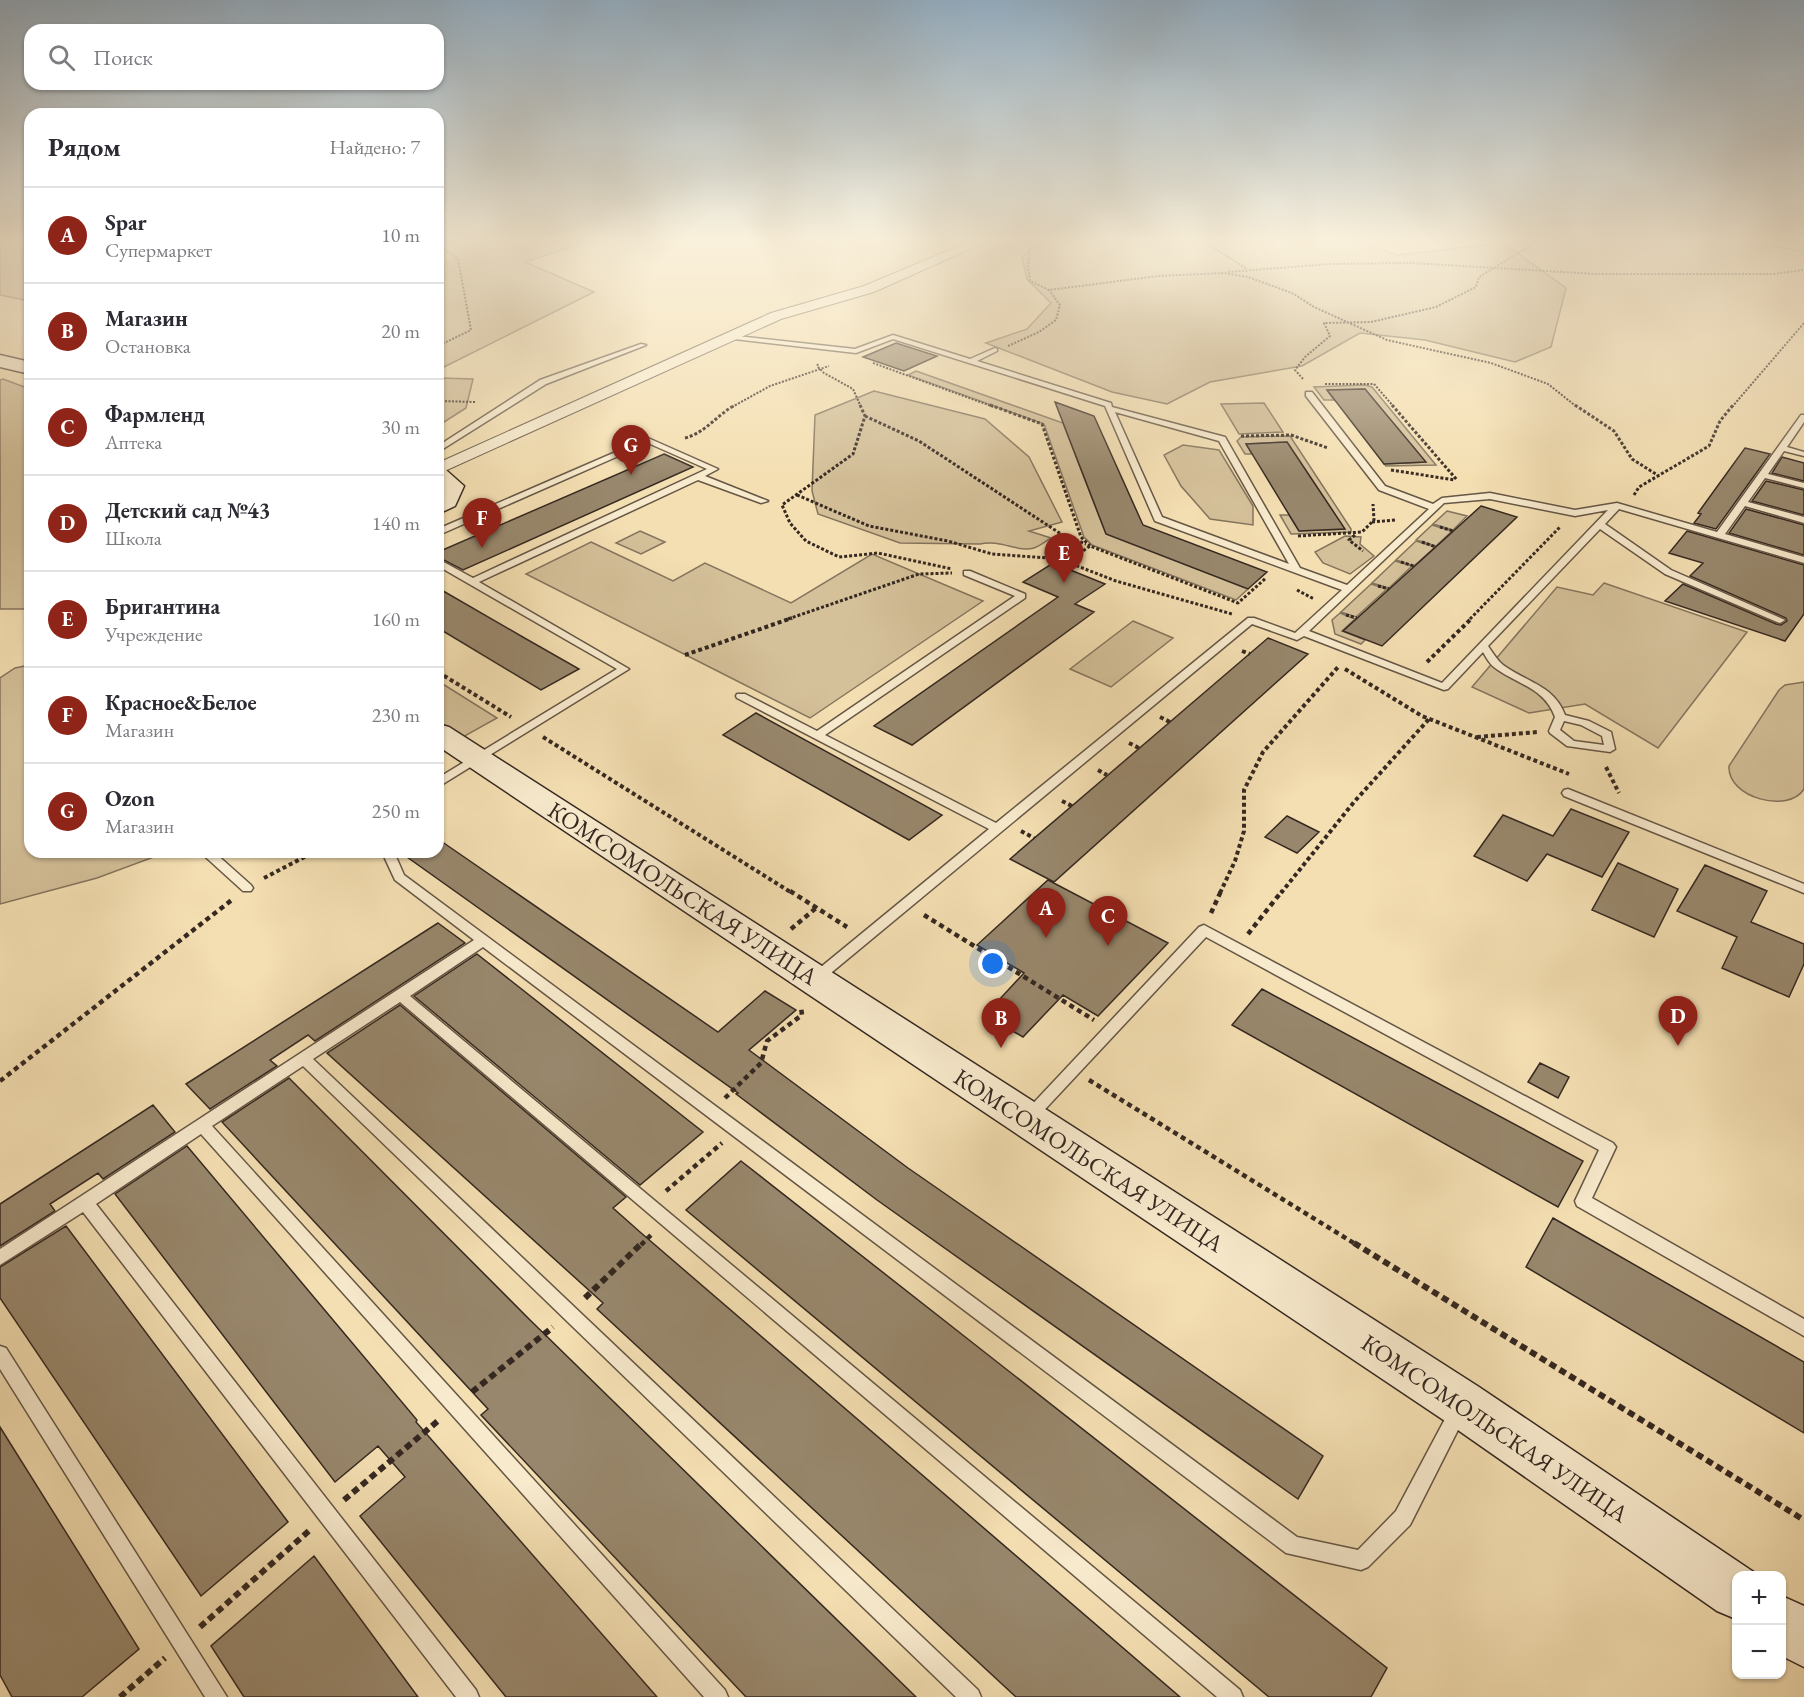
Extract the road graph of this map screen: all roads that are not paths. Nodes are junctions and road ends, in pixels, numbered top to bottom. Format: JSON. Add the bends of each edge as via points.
{"nodes":[{"id":1,"x":766,"y":320,"type":"edge"},
{"id":2,"x":728,"y":337,"type":"junction"},
{"id":3,"x":643,"y":345,"type":"dead end"},
{"id":4,"x":995,"y":350,"type":"road end"},
{"id":5,"x":0,"y":361,"type":"edge"},
{"id":6,"x":969,"y":362,"type":"junction"},
{"id":7,"x":24,"y":367,"type":"edge"},
{"id":8,"x":1309,"y":389,"type":"road end"},
{"id":9,"x":1109,"y":408,"type":"junction"},
{"id":10,"x":1802,"y":422,"type":"edge"},
{"id":11,"x":444,"y":446,"type":"edge"},
{"id":12,"x":1782,"y":448,"type":"junction"},
{"id":13,"x":1804,"y":453,"type":"edge"},
{"id":14,"x":444,"y":466,"type":"edge"},
{"id":15,"x":1763,"y":475,"type":"junction"},
{"id":16,"x":699,"y":477,"type":"junction"},
{"id":17,"x":444,"y":479,"type":"edge"},
{"id":18,"x":1804,"y":486,"type":"edge"},
{"id":19,"x":764,"y":501,"type":"dead end"},
{"id":20,"x":444,"y":503,"type":"edge"},
{"id":21,"x":1743,"y":503,"type":"junction"},
{"id":22,"x":1435,"y":507,"type":"junction"},
{"id":23,"x":1622,"y":508,"type":"junction"},
{"id":24,"x":1804,"y":520,"type":"edge"},
{"id":25,"x":1600,"y":525,"type":"junction"},
{"id":26,"x":444,"y":529,"type":"edge"},
{"id":27,"x":1719,"y":536,"type":"junction"},
{"id":28,"x":1804,"y":560,"type":"edge"},
{"id":29,"x":444,"y":566,"type":"edge"},
{"id":30,"x":1297,"y":570,"type":"junction"},
{"id":31,"x":967,"y":573,"type":"road end"},
{"id":32,"x":472,"y":582,"type":"junction"},
{"id":33,"x":1349,"y":589,"type":"junction"},
{"id":34,"x":1780,"y":620,"type":"dead end"},
{"id":35,"x":1303,"y":632,"type":"junction"},
{"id":36,"x":1483,"y":646,"type":"junction"},
{"id":37,"x":741,"y":696,"type":"dead end"},
{"id":38,"x":1560,"y":717,"type":"junction"},
{"id":39,"x":817,"y":736,"type":"junction"},
{"id":40,"x":444,"y":737,"type":"edge"},
{"id":41,"x":477,"y":759,"type":"junction"},
{"id":42,"x":444,"y":779,"type":"edge"},
{"id":43,"x":1568,"y":793,"type":"dead end"},
{"id":44,"x":998,"y":828,"type":"junction"},
{"id":45,"x":213,"y":858,"type":"edge"},
{"id":46,"x":391,"y":858,"type":"edge"},
{"id":47,"x":247,"y":888,"type":"road end"},
{"id":48,"x":1804,"y":889,"type":"edge"},
{"id":49,"x":484,"y":940,"type":"junction"},
{"id":50,"x":400,"y":995,"type":"junction"},
{"id":51,"x":808,"y":997,"type":"junction"},
{"id":52,"x":303,"y":1058,"type":"junction"},
{"id":53,"x":1028,"y":1119,"type":"junction"},
{"id":54,"x":202,"y":1125,"type":"junction"},
{"id":55,"x":85,"y":1202,"type":"junction"},
{"id":56,"x":0,"y":1258,"type":"edge"},
{"id":57,"x":1804,"y":1328,"type":"edge"},
{"id":58,"x":0,"y":1354,"type":"edge"},
{"id":59,"x":1462,"y":1404,"type":"junction"},
{"id":60,"x":1732,"y":1589,"type":"edge"},
{"id":61,"x":1785,"y":1625,"type":"edge"},
{"id":62,"x":1804,"y":1639,"type":"edge"},
{"id":63,"x":217,"y":1697,"type":"edge"},
{"id":64,"x":469,"y":1697,"type":"edge"},
{"id":65,"x":718,"y":1697,"type":"edge"},
{"id":66,"x":971,"y":1697,"type":"edge"},
{"id":67,"x":1233,"y":1697,"type":"edge"}],
"edges":[{"from":1,"to":2,"type":"street"},
{"from":2,"to":6,"type":"lane","via":[[853,353],[893,337]]},
{"from":2,"to":14,"type":"street"},
{"from":3,"to":11,"type":"lane","via":[[543,382]]},
{"from":4,"to":6,"type":"lane"},
{"from":5,"to":7,"type":"main road"},
{"from":6,"to":9,"type":"lane"},
{"from":8,"to":22,"type":"lane","via":[[1382,488]]},
{"from":9,"to":30,"type":"lane","via":[[1222,439]]},
{"from":9,"to":30,"type":"lane","via":[[1158,519]]},
{"from":10,"to":12,"type":"lane"},
{"from":12,"to":13,"type":"lane"},
{"from":12,"to":15,"type":"lane"},
{"from":15,"to":18,"type":"lane"},
{"from":15,"to":21,"type":"lane"},
{"from":16,"to":19,"type":"lane"},
{"from":16,"to":26,"type":"lane","via":[[714,469],[648,440]]},
{"from":16,"to":32,"type":"lane"},
{"from":17,"to":20,"type":"main road","via":[[453,486]]},
{"from":21,"to":24,"type":"lane"},
{"from":21,"to":27,"type":"lane"},
{"from":22,"to":23,"type":"lane","via":[[1442,501],[1490,496],[1575,513]]},
{"from":22,"to":33,"type":"lane"},
{"from":23,"to":25,"type":"lane"},
{"from":23,"to":27,"type":"lane"},
{"from":25,"to":34,"type":"lane","via":[[1668,572]]},
{"from":25,"to":36,"type":"lane"},
{"from":27,"to":28,"type":"lane"},
{"from":29,"to":32,"type":"lane"},
{"from":30,"to":33,"type":"lane"},
{"from":31,"to":39,"type":"lane","via":[[1022,596]]},
{"from":32,"to":41,"type":"lane","via":[[624,669]]},
{"from":33,"to":35,"type":"lane"},
{"from":35,"to":36,"type":"lane","via":[[1444,687]]},
{"from":35,"to":44,"type":"lane","via":[[1297,637],[1251,620]]},
{"from":36,"to":38,"type":"lane","via":[[1500,667],[1542,691],[1558,706]]},
{"from":37,"to":39,"type":"lane"},
{"from":38,"to":38,"type":"lane","via":[[1607,734],[1610,749],[1571,744],[1554,731]]},
{"from":39,"to":44,"type":"lane"},
{"from":40,"to":41,"type":"main road","name":"КОМСОМОЛЬСКАЯ УЛИЦА"},
{"from":41,"to":42,"type":"lane"},
{"from":41,"to":51,"type":"main road","name":"КОМСОМОЛЬСКАЯ УЛИЦА"},
{"from":43,"to":48,"type":"lane"},
{"from":44,"to":51,"type":"lane","via":[[865,938]]},
{"from":45,"to":47,"type":"lane"},
{"from":46,"to":49,"type":"lane","via":[[399,877]]},
{"from":49,"to":50,"type":"lane"},
{"from":49,"to":59,"type":"lane","via":[[1293,1546],[1360,1560],[1402,1518]]},
{"from":50,"to":52,"type":"lane"},
{"from":50,"to":67,"type":"lane"},
{"from":51,"to":53,"type":"main road","name":"КОМСОМОЛЬСКАЯ УЛИЦА"},
{"from":52,"to":54,"type":"lane"},
{"from":52,"to":66,"type":"lane"},
{"from":53,"to":57,"type":"lane","via":[[1204,930],[1608,1147],[1583,1201]]},
{"from":53,"to":59,"type":"main road","name":"КОМСОМОЛЬСКАЯ УЛИЦА"},
{"from":54,"to":55,"type":"lane"},
{"from":54,"to":65,"type":"lane"},
{"from":55,"to":56,"type":"lane"},
{"from":55,"to":64,"type":"lane"},
{"from":58,"to":63,"type":"lane"},
{"from":59,"to":60,"type":"main road","name":"КОМСОМОЛЬСКАЯ УЛИЦА"},
{"from":61,"to":62,"type":"main road"}]}
